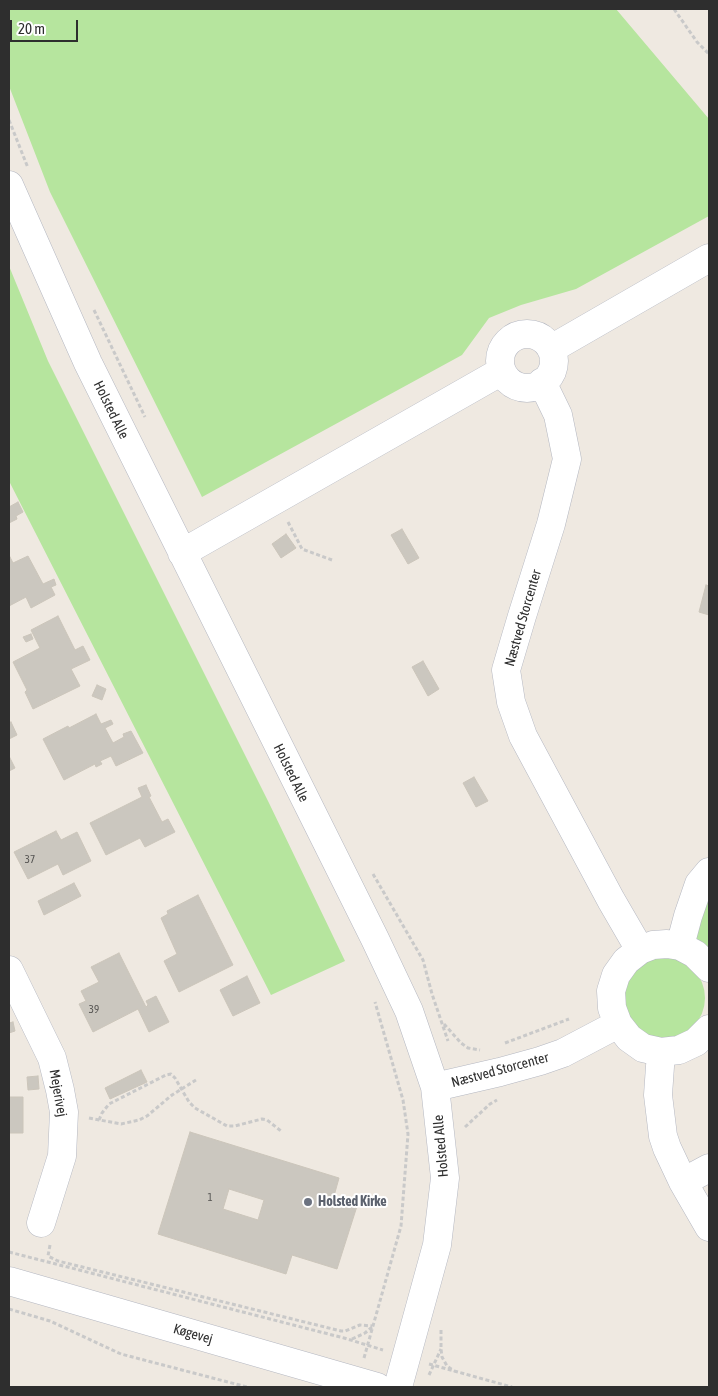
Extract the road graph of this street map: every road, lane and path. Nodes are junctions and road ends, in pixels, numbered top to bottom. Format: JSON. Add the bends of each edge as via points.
{"nodes":[{"id":1,"x":674,"y":9,"type":"edge"},
{"id":2,"x":709,"y":54,"type":"edge"},
{"id":3,"x":9,"y":120,"type":"edge"},
{"id":4,"x":20,"y":180,"type":"edge"},
{"id":5,"x":709,"y":258,"type":"edge"},
{"id":6,"x":93,"y":308,"type":"dead end"},
{"id":7,"x":551,"y":350,"type":"junction"},
{"id":8,"x":502,"y":371,"type":"junction"},
{"id":9,"x":542,"y":382,"type":"junction"},
{"id":10,"x":149,"y":424,"type":"dead end"},
{"id":11,"x":285,"y":517,"type":"dead end"},
{"id":12,"x":182,"y":553,"type":"junction"},
{"id":13,"x":332,"y":560,"type":"dead end"},
{"id":14,"x":709,"y":872,"type":"edge"},
{"id":15,"x":680,"y":946,"type":"junction"},
{"id":16,"x":640,"y":950,"type":"junction"},
{"id":17,"x":709,"y":968,"type":"edge"},
{"id":18,"x":9,"y":970,"type":"edge"},
{"id":19,"x":373,"y":995,"type":"dead end"},
{"id":20,"x":570,"y":1019,"type":"dead end"},
{"id":21,"x":442,"y":1023,"type":"dead end"},
{"id":22,"x":618,"y":1024,"type":"junction"},
{"id":23,"x":709,"y":1029,"type":"edge"},
{"id":24,"x":502,"y":1044,"type":"dead end"},
{"id":25,"x":482,"y":1050,"type":"dead end"},
{"id":26,"x":661,"y":1052,"type":"junction"},
{"id":27,"x":196,"y":1080,"type":"dead end"},
{"id":28,"x":435,"y":1087,"type":"junction"},
{"id":29,"x":181,"y":1089,"type":"junction"},
{"id":30,"x":64,"y":1112,"type":"junction"},
{"id":31,"x":99,"y":1120,"type":"junction"},
{"id":32,"x":281,"y":1131,"type":"dead end"},
{"id":33,"x":709,"y":1168,"type":"edge"},
{"id":34,"x":683,"y":1182,"type":"junction"},
{"id":35,"x":41,"y":1223,"type":"joint"},
{"id":36,"x":709,"y":1228,"type":"edge"},
{"id":37,"x":9,"y":1252,"type":"edge"},
{"id":38,"x":9,"y":1281,"type":"edge"},
{"id":39,"x":9,"y":1309,"type":"edge"},
{"id":40,"x":372,"y":1326,"type":"junction"},
{"id":41,"x":441,"y":1342,"type":"dead end"},
{"id":42,"x":441,"y":1349,"type":"junction"},
{"id":43,"x":454,"y":1371,"type":"dead end"},
{"id":44,"x":427,"y":1380,"type":"dead end"},
{"id":45,"x":247,"y":1387,"type":"edge"},
{"id":46,"x":377,"y":1387,"type":"edge"},
{"id":47,"x":398,"y":1387,"type":"edge"}],
"edges":[{"from":1,"to":2,"type":"path"},
{"from":3,"to":4,"type":"path"},
{"from":4,"to":12,"type":"street","name":"Holsted Alle","via":[[88,363]]},
{"from":5,"to":7,"type":"street"},
{"from":6,"to":10,"type":"path"},
{"from":7,"to":8,"type":"street","via":[[538,336],[520,334],[505,344],[501,353]]},
{"from":7,"to":9,"type":"street","via":[[553,367]]},
{"from":8,"to":9,"type":"street","via":[[519,387],[527,388]]},
{"from":8,"to":12,"type":"street"},
{"from":9,"to":16,"type":"street","name":"Næstved Storcenter","via":[[558,415],[567,459],[551,524],[506,670],[511,702],[523,736]]},
{"from":11,"to":13,"type":"path","via":[[301,548]]},
{"from":12,"to":28,"type":"street","name":"Holsted Alle","via":[[375,939],[409,1011]]},
{"from":14,"to":15,"type":"street","via":[[699,884]]},
{"from":15,"to":16,"type":"street","via":[[666,944]]},
{"from":15,"to":17,"type":"street","via":[[695,954]]},
{"from":16,"to":22,"type":"street","via":[[626,960],[611,991],[612,1008]]},
{"from":18,"to":30,"type":"street","name":"Mejerivej","via":[[52,1058]]},
{"from":19,"to":40,"type":"path","via":[[403,1100],[408,1134],[401,1226]]},
{"from":20,"to":24,"type":"path"},
{"from":21,"to":25,"type":"path","via":[[468,1048]]},
{"from":22,"to":26,"type":"street","via":[[643,1048]]},
{"from":22,"to":28,"type":"street","name":"Næstved Storcenter","via":[[540,1061]]},
{"from":23,"to":26,"type":"street","via":[[696,1042],[679,1050]]},
{"from":26,"to":34,"type":"street","via":[[658,1095],[663,1136]]},
{"from":27,"to":29,"type":"path"},
{"from":28,"to":47,"type":"street","name":"Holsted Alle","via":[[445,1178],[437,1245]]},
{"from":29,"to":31,"type":"path","via":[[139,1120],[121,1124]]},
{"from":29,"to":31,"type":"path","via":[[171,1074],[166,1075],[109,1104]]},
{"from":29,"to":32,"type":"path","via":[[195,1108],[227,1126],[262,1119]]},
{"from":30,"to":31,"type":"path"},
{"from":30,"to":35,"type":"street","name":"Mejerivej","via":[[62,1156]]},
{"from":33,"to":34,"type":"street"},
{"from":34,"to":36,"type":"street"},
{"from":35,"to":40,"type":"path","via":[[53,1234],[48,1256],[58,1261],[341,1331]]},
{"from":37,"to":40,"type":"path","via":[[351,1340]]},
{"from":38,"to":46,"type":"street","name":"Køgevej"},
{"from":39,"to":45,"type":"path","via":[[50,1321],[121,1354]]},
{"from":41,"to":42,"type":"path"},
{"from":42,"to":43,"type":"path","via":[[447,1366]]},
{"from":42,"to":44,"type":"path"}]}
